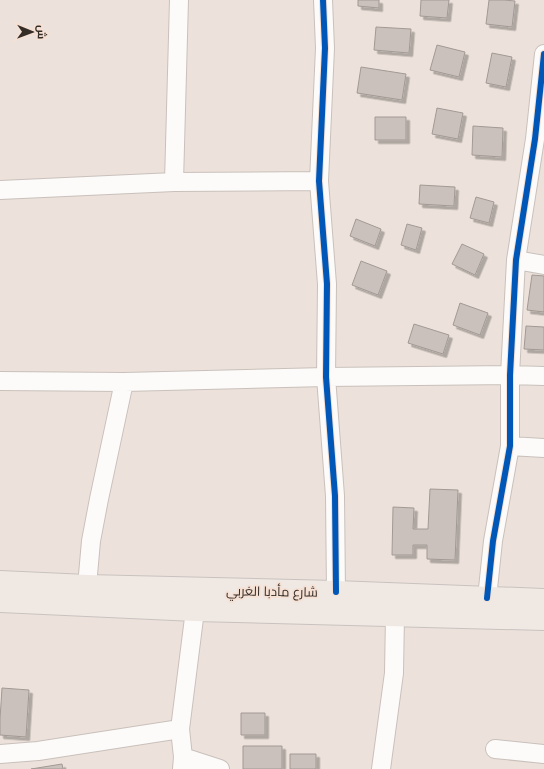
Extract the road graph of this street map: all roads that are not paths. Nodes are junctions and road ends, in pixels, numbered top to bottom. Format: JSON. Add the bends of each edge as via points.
{"nodes":[{"id":1,"x":178,"y":0,"type":"edge"},
{"id":2,"x":323,"y":0,"type":"edge"},
{"id":3,"x":544,"y":54,"type":"edge"},
{"id":4,"x":319,"y":181,"type":"junction"},
{"id":5,"x":174,"y":182,"type":"junction"},
{"id":6,"x":0,"y":190,"type":"edge"},
{"id":7,"x":516,"y":260,"type":"junction"},
{"id":8,"x":544,"y":264,"type":"edge"},
{"id":9,"x":510,"y":375,"type":"junction"},
{"id":10,"x":544,"y":376,"type":"edge"},
{"id":11,"x":326,"y":377,"type":"junction"},
{"id":12,"x":0,"y":381,"type":"edge"},
{"id":13,"x":124,"y":382,"type":"junction"},
{"id":14,"x":510,"y":446,"type":"junction"},
{"id":15,"x":544,"y":448,"type":"edge"},
{"id":16,"x":0,"y":582,"type":"edge"},
{"id":17,"x":87,"y":586,"type":"junction"},
{"id":18,"x":336,"y":592,"type":"junction"},
{"id":19,"x":487,"y":598,"type":"junction"},
{"id":20,"x":544,"y":600,"type":"edge"},
{"id":21,"x":0,"y":601,"type":"edge"},
{"id":22,"x":195,"y":610,"type":"junction"},
{"id":23,"x":395,"y":615,"type":"junction"},
{"id":24,"x":544,"y":619,"type":"edge"},
{"id":25,"x":180,"y":729,"type":"junction"},
{"id":26,"x":495,"y":749,"type":"dead end"},
{"id":27,"x":0,"y":754,"type":"edge"},
{"id":28,"x":544,"y":754,"type":"edge"},
{"id":29,"x":182,"y":763,"type":"edge"},
{"id":30,"x":220,"y":769,"type":"edge"},
{"id":31,"x":381,"y":769,"type":"edge"}],
"edges":[{"from":1,"to":5,"type":"street"},
{"from":2,"to":4,"type":"street","via":[[325,48]]},
{"from":3,"to":7,"type":"street","via":[[535,139]]},
{"from":4,"to":5,"type":"street"},
{"from":4,"to":11,"type":"street","via":[[326,284]]},
{"from":5,"to":6,"type":"street"},
{"from":7,"to":8,"type":"street"},
{"from":7,"to":9,"type":"street"},
{"from":9,"to":10,"type":"street"},
{"from":9,"to":11,"type":"street"},
{"from":9,"to":14,"type":"street"},
{"from":11,"to":13,"type":"street"},
{"from":11,"to":18,"type":"street","via":[[335,496]]},
{"from":12,"to":13,"type":"street"},
{"from":13,"to":17,"type":"street","via":[[91,541]]},
{"from":14,"to":15,"type":"street"},
{"from":14,"to":19,"type":"street","via":[[493,541]]},
{"from":16,"to":17,"type":"main road","name":"شارع مأدبا الغربي"},
{"from":17,"to":18,"type":"main road","name":"شارع مأدبا الغربي"},
{"from":18,"to":19,"type":"main road","name":"شارع مأدبا الغربي"},
{"from":19,"to":20,"type":"main road","name":"شارع مأدبا الغربي"},
{"from":21,"to":22,"type":"main road","name":"شارع مأدبا الغربي"},
{"from":22,"to":23,"type":"main road","name":"شارع مأدبا الغربي"},
{"from":22,"to":25,"type":"street"},
{"from":23,"to":24,"type":"main road","name":"شارع مأدبا الغربي"},
{"from":23,"to":31,"type":"street","via":[[394,673]]},
{"from":25,"to":27,"type":"street","via":[[38,751]]},
{"from":25,"to":29,"type":"street"},
{"from":26,"to":28,"type":"street"},
{"from":29,"to":30,"type":"street"}]}
